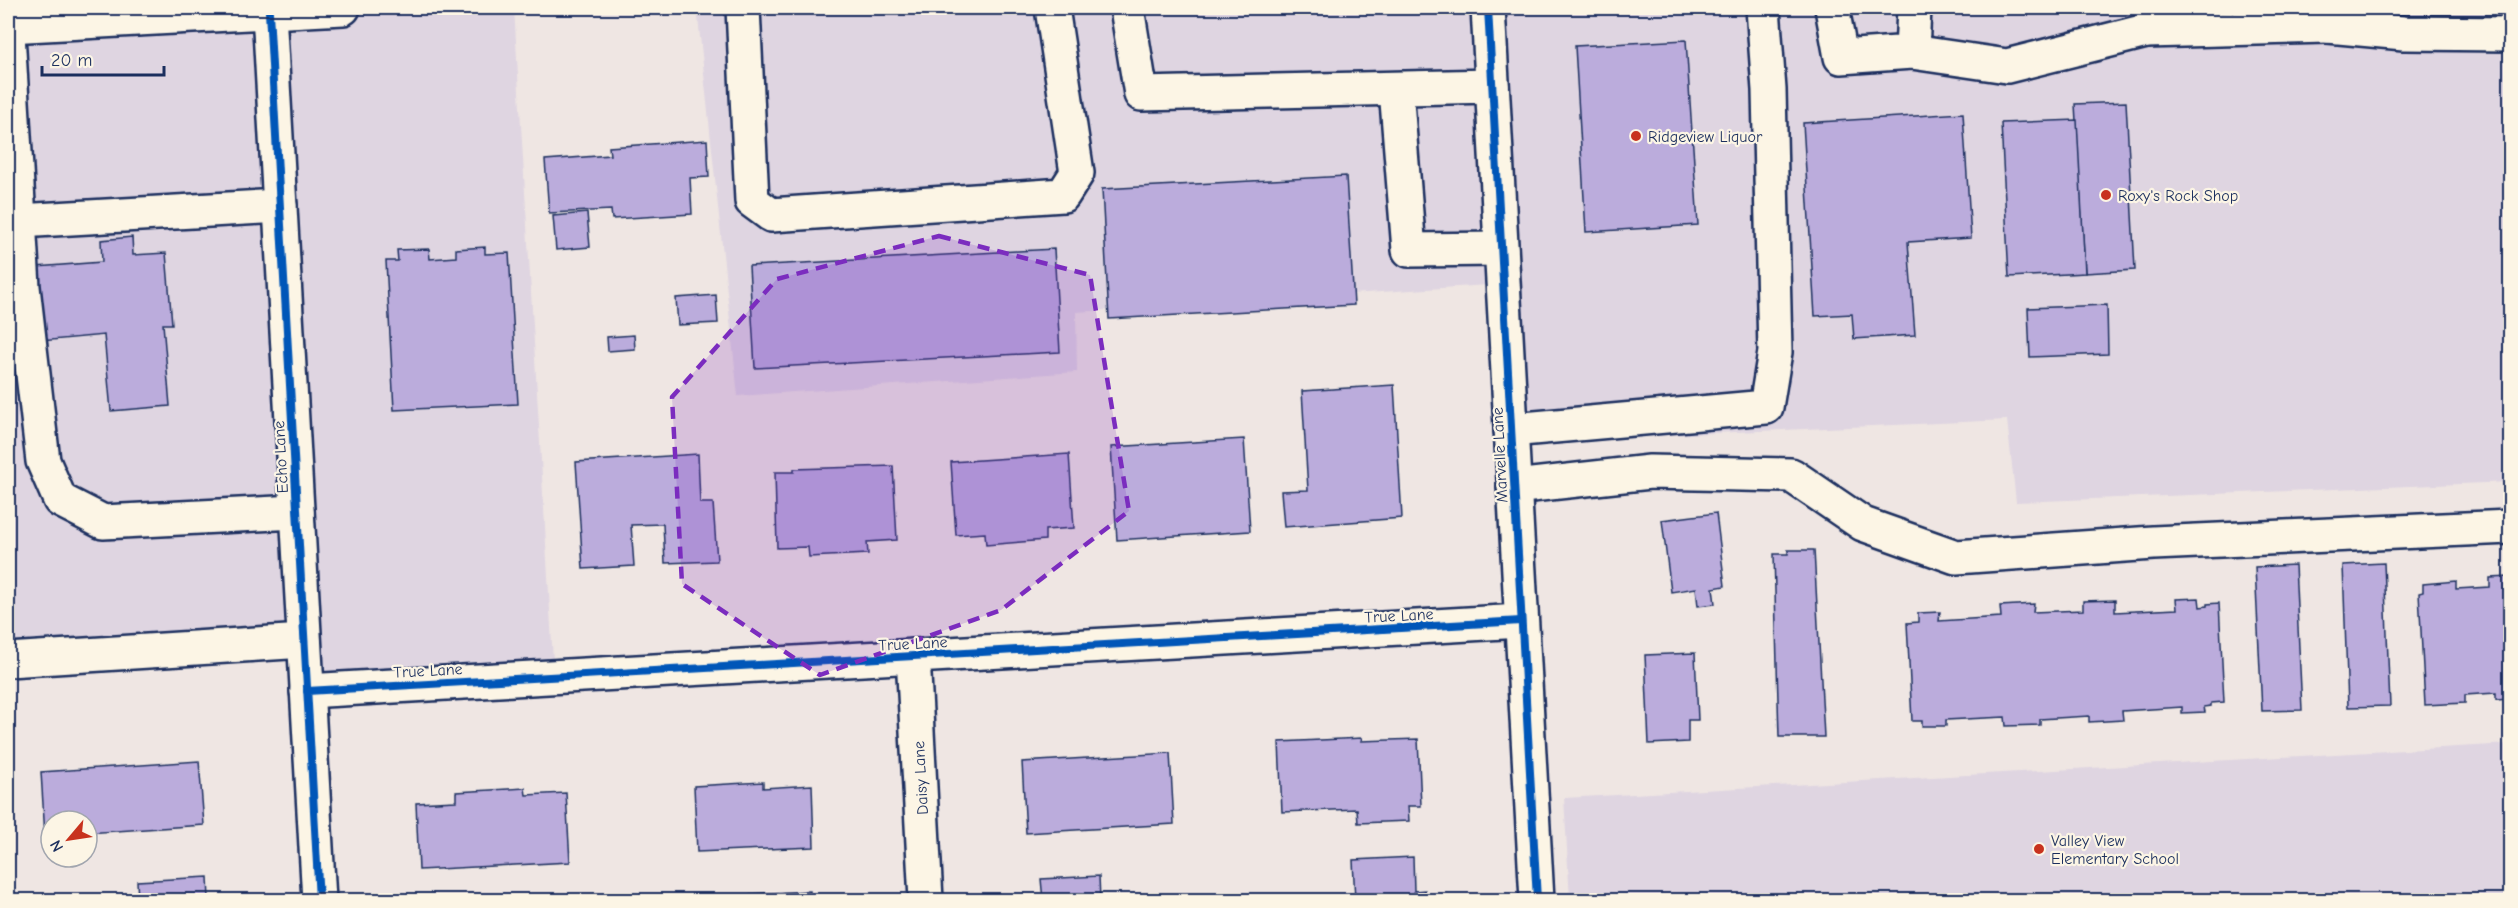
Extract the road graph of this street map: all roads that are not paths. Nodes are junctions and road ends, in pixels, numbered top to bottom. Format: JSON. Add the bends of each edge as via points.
{"nodes":[{"id":1,"x":343,"y":8,"type":"edge"},
{"id":2,"x":743,"y":8,"type":"edge"},
{"id":3,"x":1052,"y":8,"type":"edge"},
{"id":4,"x":1127,"y":8,"type":"edge"},
{"id":5,"x":1488,"y":8,"type":"edge"},
{"id":6,"x":1763,"y":8,"type":"edge"},
{"id":7,"x":1832,"y":8,"type":"edge"},
{"id":8,"x":1914,"y":8,"type":"edge"},
{"id":9,"x":269,"y":12,"type":"junction"},
{"id":10,"x":2328,"y":17,"type":"edge"},
{"id":11,"x":2152,"y":19,"type":"edge"},
{"id":12,"x":8,"y":26,"type":"edge"},
{"id":13,"x":8,"y":34,"type":"edge"},
{"id":14,"x":2511,"y":34,"type":"edge"},
{"id":15,"x":1912,"y":52,"type":"junction"},
{"id":16,"x":1492,"y":86,"type":"junction"},
{"id":17,"x":1396,"y":88,"type":"junction"},
{"id":18,"x":280,"y":206,"type":"junction"},
{"id":19,"x":19,"y":220,"type":"junction"},
{"id":20,"x":1501,"y":249,"type":"junction"},
{"id":21,"x":1511,"y":430,"type":"junction"},
{"id":22,"x":1514,"y":487,"type":"junction"},
{"id":23,"x":297,"y":512,"type":"junction"},
{"id":24,"x":2511,"y":527,"type":"edge"},
{"id":25,"x":1521,"y":621,"type":"junction"},
{"id":26,"x":304,"y":641,"type":"junction"},
{"id":27,"x":913,"y":656,"type":"junction"},
{"id":28,"x":8,"y":660,"type":"edge"},
{"id":29,"x":307,"y":691,"type":"junction"},
{"id":30,"x":319,"y":900,"type":"edge"},
{"id":31,"x":926,"y":900,"type":"edge"},
{"id":32,"x":1537,"y":900,"type":"edge"}],
"edges":[{"from":1,"to":9,"type":"street"},
{"from":2,"to":3,"type":"street","via":[[752,201],[771,215],[1063,195],[1077,173]]},
{"from":4,"to":17,"type":"street","via":[[1141,94]]},
{"from":5,"to":16,"type":"street","name":"Marvelle Lane"},
{"from":6,"to":21,"type":"street","via":[[1775,352],[1766,407]]},
{"from":7,"to":15,"type":"street","via":[[1841,57]]},
{"from":8,"to":15,"type":"street"},
{"from":9,"to":12,"type":"street"},
{"from":9,"to":18,"type":"street","name":"Echo Lane"},
{"from":10,"to":11,"type":"street"},
{"from":10,"to":14,"type":"street","via":[[2404,33]]},
{"from":11,"to":15,"type":"street","via":[[2007,66]]},
{"from":13,"to":19,"type":"street"},
{"from":16,"to":17,"type":"street"},
{"from":16,"to":20,"type":"street","name":"Marvelle Lane"},
{"from":17,"to":20,"type":"street","via":[[1408,250]]},
{"from":18,"to":19,"type":"street"},
{"from":18,"to":23,"type":"street","name":"Echo Lane"},
{"from":19,"to":23,"type":"street","via":[[43,461],[60,500],[103,522]]},
{"from":20,"to":21,"type":"street","name":"Marvelle Lane"},
{"from":21,"to":22,"type":"street","name":"Marvelle Lane"},
{"from":22,"to":24,"type":"street","via":[[1650,472],[1791,475],[1863,524],[1956,557],[2153,543]]},
{"from":22,"to":25,"type":"street","name":"Marvelle Lane"},
{"from":23,"to":26,"type":"street","name":"Echo Lane"},
{"from":25,"to":27,"type":"street","name":"True Lane"},
{"from":25,"to":32,"type":"street","name":"Marvelle Lane"},
{"from":26,"to":28,"type":"street"},
{"from":26,"to":29,"type":"street","name":"Echo Lane"},
{"from":27,"to":29,"type":"street","name":"True Lane"},
{"from":27,"to":31,"type":"street","name":"Daisy Lane"},
{"from":29,"to":30,"type":"street","name":"Echo Lane"}]}
